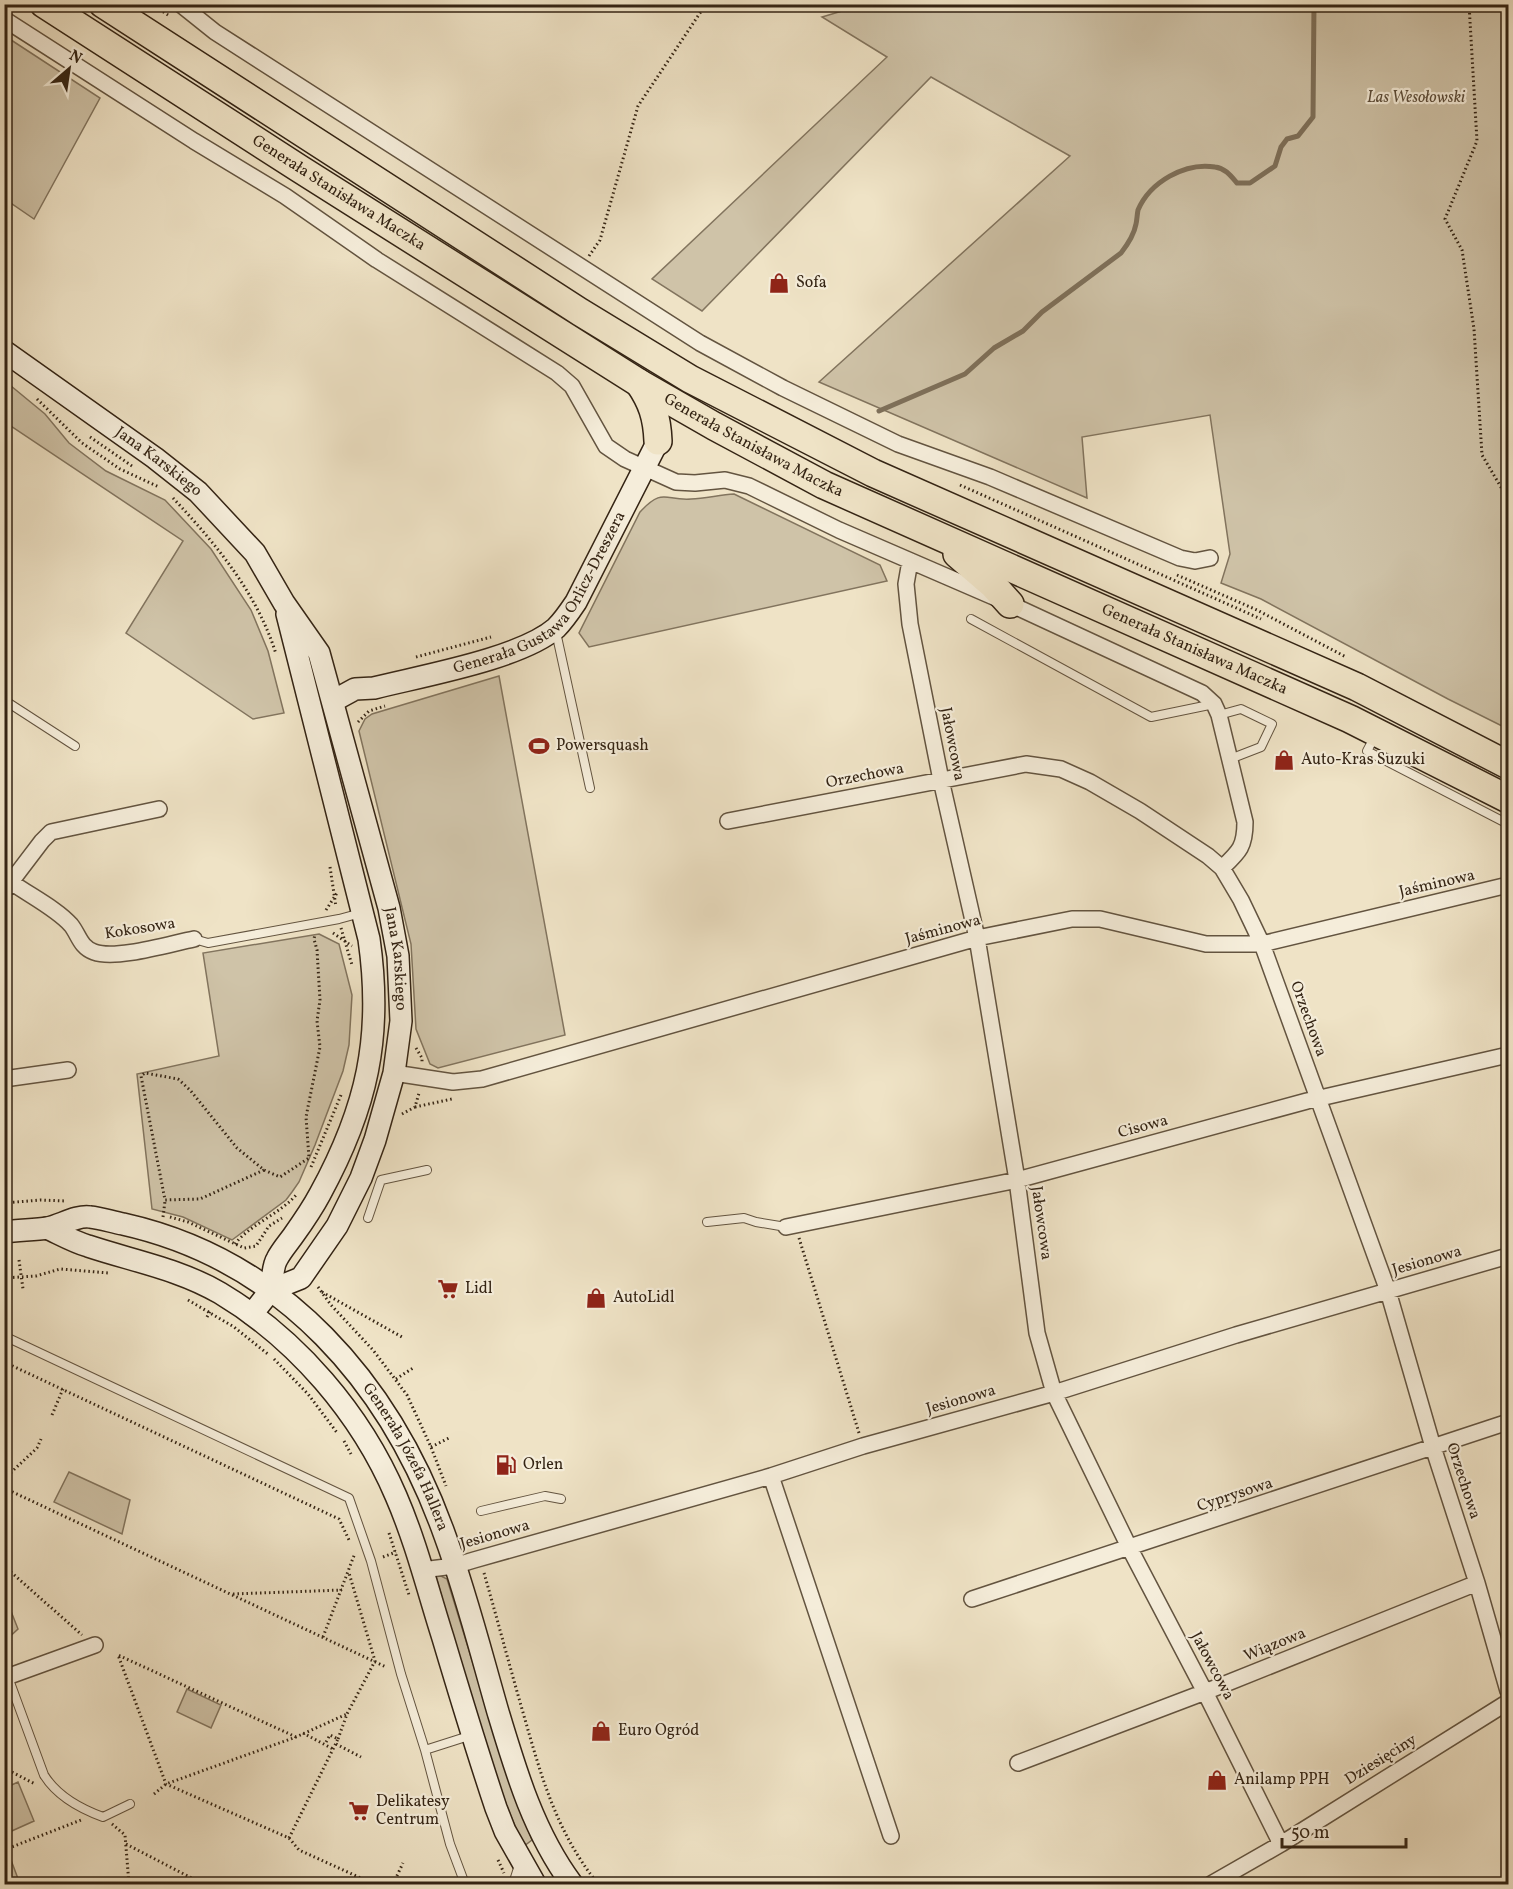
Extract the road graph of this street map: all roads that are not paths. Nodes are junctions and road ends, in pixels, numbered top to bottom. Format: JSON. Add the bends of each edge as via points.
{"nodes":[{"id":1,"x":45,"y":4,"type":"edge"},
{"id":2,"x":180,"y":4,"type":"edge"},
{"id":3,"x":105,"y":5,"type":"edge"},
{"id":4,"x":4,"y":19,"type":"edge"},
{"id":5,"x":4,"y":351,"type":"edge"},
{"id":6,"x":639,"y":383,"type":"junction"},
{"id":7,"x":714,"y":426,"type":"junction"},
{"id":8,"x":658,"y":441,"type":"junction"},
{"id":9,"x":644,"y":468,"type":"junction"},
{"id":10,"x":936,"y":536,"type":"junction"},
{"id":11,"x":1210,"y":558,"type":"dead end"},
{"id":12,"x":910,"y":561,"type":"junction"},
{"id":13,"x":284,"y":603,"type":"junction"},
{"id":14,"x":1010,"y":604,"type":"junction"},
{"id":15,"x":971,"y":619,"type":"dead end"},
{"id":16,"x":555,"y":629,"type":"junction"},
{"id":17,"x":4,"y":700,"type":"edge"},
{"id":18,"x":333,"y":701,"type":"junction"},
{"id":19,"x":309,"y":706,"type":"junction"},
{"id":20,"x":1216,"y":709,"type":"junction"},
{"id":21,"x":1377,"y":732,"type":"junction"},
{"id":22,"x":75,"y":746,"type":"dead end"},
{"id":23,"x":1230,"y":759,"type":"junction"},
{"id":24,"x":1509,"y":765,"type":"edge"},
{"id":25,"x":940,"y":780,"type":"junction"},
{"id":26,"x":590,"y":788,"type":"dead end"},
{"id":27,"x":1509,"y":799,"type":"edge"},
{"id":28,"x":159,"y":809,"type":"dead end"},
{"id":29,"x":728,"y":821,"type":"dead end"},
{"id":30,"x":1509,"y":824,"type":"edge"},
{"id":31,"x":1222,"y":868,"type":"junction"},
{"id":32,"x":1509,"y":885,"type":"edge"},
{"id":33,"x":8,"y":886,"type":"edge"},
{"id":34,"x":363,"y":912,"type":"junction"},
{"id":35,"x":976,"y":938,"type":"junction"},
{"id":36,"x":194,"y":939,"type":"joint"},
{"id":37,"x":1262,"y":944,"type":"junction"},
{"id":38,"x":1509,"y":1055,"type":"edge"},
{"id":39,"x":68,"y":1070,"type":"dead end"},
{"id":40,"x":394,"y":1072,"type":"junction"},
{"id":41,"x":4,"y":1078,"type":"edge"},
{"id":42,"x":1317,"y":1098,"type":"junction"},
{"id":43,"x":351,"y":1129,"type":"junction"},
{"id":44,"x":375,"y":1140,"type":"junction"},
{"id":45,"x":427,"y":1170,"type":"dead end"},
{"id":46,"x":1017,"y":1180,"type":"junction"},
{"id":47,"x":368,"y":1218,"type":"dead end"},
{"id":48,"x":708,"y":1222,"type":"dead end"},
{"id":49,"x":791,"y":1226,"type":"joint"},
{"id":50,"x":47,"y":1228,"type":"junction"},
{"id":51,"x":4,"y":1232,"type":"edge"},
{"id":52,"x":1509,"y":1256,"type":"edge"},
{"id":53,"x":271,"y":1290,"type":"junction"},
{"id":54,"x":1388,"y":1291,"type":"junction"},
{"id":55,"x":252,"y":1314,"type":"junction"},
{"id":56,"x":4,"y":1336,"type":"edge"},
{"id":57,"x":337,"y":1351,"type":"junction"},
{"id":58,"x":316,"y":1373,"type":"junction"},
{"id":59,"x":1054,"y":1393,"type":"junction"},
{"id":60,"x":1509,"y":1422,"type":"edge"},
{"id":61,"x":1433,"y":1447,"type":"junction"},
{"id":62,"x":771,"y":1476,"type":"junction"},
{"id":63,"x":561,"y":1499,"type":"dead end"},
{"id":64,"x":481,"y":1510,"type":"dead end"},
{"id":65,"x":1130,"y":1549,"type":"junction"},
{"id":66,"x":454,"y":1566,"type":"junction"},
{"id":67,"x":422,"y":1570,"type":"junction"},
{"id":68,"x":1476,"y":1583,"type":"junction"},
{"id":69,"x":972,"y":1599,"type":"dead end"},
{"id":70,"x":92,"y":1646,"type":"road end"},
{"id":71,"x":6,"y":1678,"type":"edge"},
{"id":72,"x":1509,"y":1691,"type":"edge"},
{"id":73,"x":1205,"y":1692,"type":"junction"},
{"id":74,"x":1509,"y":1701,"type":"edge"},
{"id":75,"x":472,"y":1735,"type":"junction"},
{"id":76,"x":424,"y":1750,"type":"junction"},
{"id":77,"x":1018,"y":1763,"type":"dead end"},
{"id":78,"x":130,"y":1804,"type":"dead end"},
{"id":79,"x":891,"y":1836,"type":"dead end"},
{"id":80,"x":546,"y":1843,"type":"junction"},
{"id":81,"x":1281,"y":1844,"type":"junction"},
{"id":82,"x":520,"y":1860,"type":"junction"},
{"id":83,"x":465,"y":1884,"type":"edge"},
{"id":84,"x":513,"y":1884,"type":"edge"},
{"id":85,"x":535,"y":1884,"type":"edge"},
{"id":86,"x":572,"y":1884,"type":"edge"},
{"id":87,"x":1211,"y":1884,"type":"edge"}],
"edges":[{"from":1,"to":6,"type":"highway","name":"Generała Stanisława Maczka"},
{"from":2,"to":11,"type":"street","via":[[215,32],[700,343],[898,444],[990,477],[1180,558]]},
{"from":3,"to":24,"type":"highway","name":"Generała Stanisława Maczka","via":[[690,379],[873,473],[1357,687]]},
{"from":4,"to":9,"type":"street","via":[[285,195],[377,260],[557,373],[580,397],[606,446]]},
{"from":5,"to":13,"type":"street","name":"Jana Karskiego","via":[[198,492],[255,553]]},
{"from":6,"to":7,"type":"highway","name":"Generała Stanisława Maczka"},
{"from":6,"to":8,"type":"highway","via":[[651,400]]},
{"from":7,"to":8,"type":"highway","via":[[694,424]]},
{"from":7,"to":10,"type":"highway","name":"Generała Stanisława Maczka","via":[[824,485]]},
{"from":8,"to":9,"type":"street","name":"Generała Gustawa Orlicz-Dreszera"},
{"from":9,"to":12,"type":"street","via":[[676,482],[737,481]]},
{"from":9,"to":16,"type":"street","name":"Generała Gustawa Orlicz-Dreszera","via":[[576,602]]},
{"from":10,"to":14,"type":"highway"},
{"from":10,"to":21,"type":"highway","name":"Generała Stanisława Maczka"},
{"from":12,"to":14,"type":"street"},
{"from":12,"to":25,"type":"street","name":"Jałowcowa","via":[[906,584],[910,624]]},
{"from":13,"to":18,"type":"street","name":"Jana Karskiego","via":[[319,654]]},
{"from":13,"to":19,"type":"street","name":"Jana Karskiego"},
{"from":14,"to":20,"type":"street","via":[[1194,688]]},
{"from":15,"to":20,"type":"lane","via":[[1151,717]]},
{"from":16,"to":18,"type":"street","name":"Generała Gustawa Orlicz-Dreszera","via":[[531,643],[485,660],[374,688],[355,689]]},
{"from":16,"to":26,"type":"lane"},
{"from":17,"to":22,"type":"lane"},
{"from":18,"to":19,"type":"street","name":"Generała Gustawa Orlicz-Dreszera"},
{"from":18,"to":40,"type":"street","name":"Jana Karskiego","via":[[389,908],[398,956],[401,1021]]},
{"from":19,"to":34,"type":"street","name":"Jana Karskiego"},
{"from":20,"to":23,"type":"street"},
{"from":20,"to":23,"type":"lane","via":[[1241,709],[1272,724],[1261,747]]},
{"from":21,"to":27,"type":"highway","name":"Generała Stanisława Maczka"},
{"from":21,"to":30,"type":"lane","via":[[1367,751]]},
{"from":23,"to":31,"type":"street","via":[[1245,822],[1245,840]]},
{"from":25,"to":29,"type":"street","name":"Orzechowa"},
{"from":25,"to":31,"type":"street","name":"Orzechowa","via":[[1026,764],[1061,769],[1111,793],[1189,842]]},
{"from":25,"to":35,"type":"street","name":"Jałowcowa"},
{"from":28,"to":33,"type":"street","name":"Kokosowa","via":[[51,832]]},
{"from":31,"to":37,"type":"street","name":"Orzechowa"},
{"from":32,"to":37,"type":"street","name":"Jaśminowa"},
{"from":33,"to":36,"type":"street","name":"Kokosowa","via":[[63,918],[92,952],[121,954]]},
{"from":34,"to":36,"type":"lane","via":[[208,943]]},
{"from":34,"to":43,"type":"street","name":"Jana Karskiego","via":[[373,966],[374,1037],[363,1095]]},
{"from":35,"to":37,"type":"street","name":"Jaśminowa","via":[[1088,919],[1206,944]]},
{"from":35,"to":40,"type":"street","name":"Jaśminowa","via":[[482,1079],[453,1082]]},
{"from":35,"to":46,"type":"street","name":"Jałowcowa"},
{"from":37,"to":42,"type":"street","name":"Orzechowa"},
{"from":38,"to":42,"type":"street","name":"Cisowa"},
{"from":39,"to":41,"type":"street"},
{"from":40,"to":44,"type":"street","name":"Jana Karskiego"},
{"from":42,"to":46,"type":"street","name":"Cisowa"},
{"from":42,"to":54,"type":"street","name":"Orzechowa"},
{"from":43,"to":44,"type":"street"},
{"from":43,"to":53,"type":"street","name":"Jana Karskiego","via":[[308,1215],[276,1260]]},
{"from":44,"to":53,"type":"street","name":"Jana Karskiego","via":[[337,1226],[301,1278]]},
{"from":45,"to":47,"type":"lane","via":[[381,1180]]},
{"from":46,"to":49,"type":"street","name":"Cisowa"},
{"from":46,"to":59,"type":"street","name":"Jałowcowa","via":[[1037,1334]]},
{"from":48,"to":49,"type":"lane","via":[[744,1218]]},
{"from":50,"to":51,"type":"street","name":"Generała Józefa Hallera"},
{"from":50,"to":53,"type":"street","name":"Generała Józefa Hallera","via":[[87,1216],[150,1230],[226,1261]]},
{"from":50,"to":55,"type":"street","name":"Generała Józefa Hallera","via":[[87,1246],[182,1275]]},
{"from":52,"to":54,"type":"street","name":"Jesionowa"},
{"from":53,"to":55,"type":"street","name":"Jana Karskiego"},
{"from":53,"to":57,"type":"street","name":"Generała Józefa Hallera"},
{"from":54,"to":59,"type":"street","name":"Jesionowa"},
{"from":54,"to":61,"type":"street","name":"Orzechowa"},
{"from":55,"to":58,"type":"street","name":"Generała Józefa Hallera"},
{"from":56,"to":76,"type":"lane","via":[[349,1498],[371,1561]]},
{"from":57,"to":58,"type":"street"},
{"from":57,"to":66,"type":"street","name":"Generała Józefa Hallera","via":[[383,1409],[420,1472]]},
{"from":58,"to":67,"type":"street","name":"Generała Józefa Hallera","via":[[378,1460],[396,1495]]},
{"from":59,"to":62,"type":"street","name":"Jesionowa"},
{"from":59,"to":65,"type":"street","name":"Jałowcowa"},
{"from":60,"to":61,"type":"street","name":"Cyprysowa"},
{"from":61,"to":65,"type":"street","name":"Cyprysowa"},
{"from":61,"to":68,"type":"street","name":"Orzechowa"},
{"from":62,"to":66,"type":"street","name":"Jesionowa"},
{"from":62,"to":79,"type":"street"},
{"from":63,"to":64,"type":"lane","via":[[545,1496]]},
{"from":65,"to":69,"type":"street","name":"Cyprysowa"},
{"from":65,"to":73,"type":"street","name":"Jałowcowa"},
{"from":66,"to":67,"type":"street","name":"Jesionowa"},
{"from":66,"to":80,"type":"street","name":"Generała Józefa Hallera","via":[[519,1782]]},
{"from":67,"to":75,"type":"street","name":"Generała Józefa Hallera"},
{"from":68,"to":72,"type":"street","name":"Orzechowa"},
{"from":68,"to":73,"type":"street","name":"Wiązowa"},
{"from":70,"to":71,"type":"street"},
{"from":71,"to":78,"type":"lane","via":[[44,1775],[56,1791],[99,1816]]},
{"from":73,"to":77,"type":"street","name":"Wiązowa"},
{"from":73,"to":81,"type":"street","name":"Jałowcowa"},
{"from":74,"to":81,"type":"street","name":"Dziesięciny"},
{"from":75,"to":76,"type":"lane"},
{"from":75,"to":82,"type":"street","name":"Generała Józefa Hallera","via":[[495,1808]]},
{"from":76,"to":83,"type":"lane"},
{"from":80,"to":82,"type":"street"},
{"from":80,"to":86,"type":"street","name":"Generała Józefa Hallera"},
{"from":81,"to":87,"type":"street","name":"Dziesięciny"},
{"from":82,"to":84,"type":"lane"},
{"from":82,"to":85,"type":"street","name":"Generała Józefa Hallera"}]}
